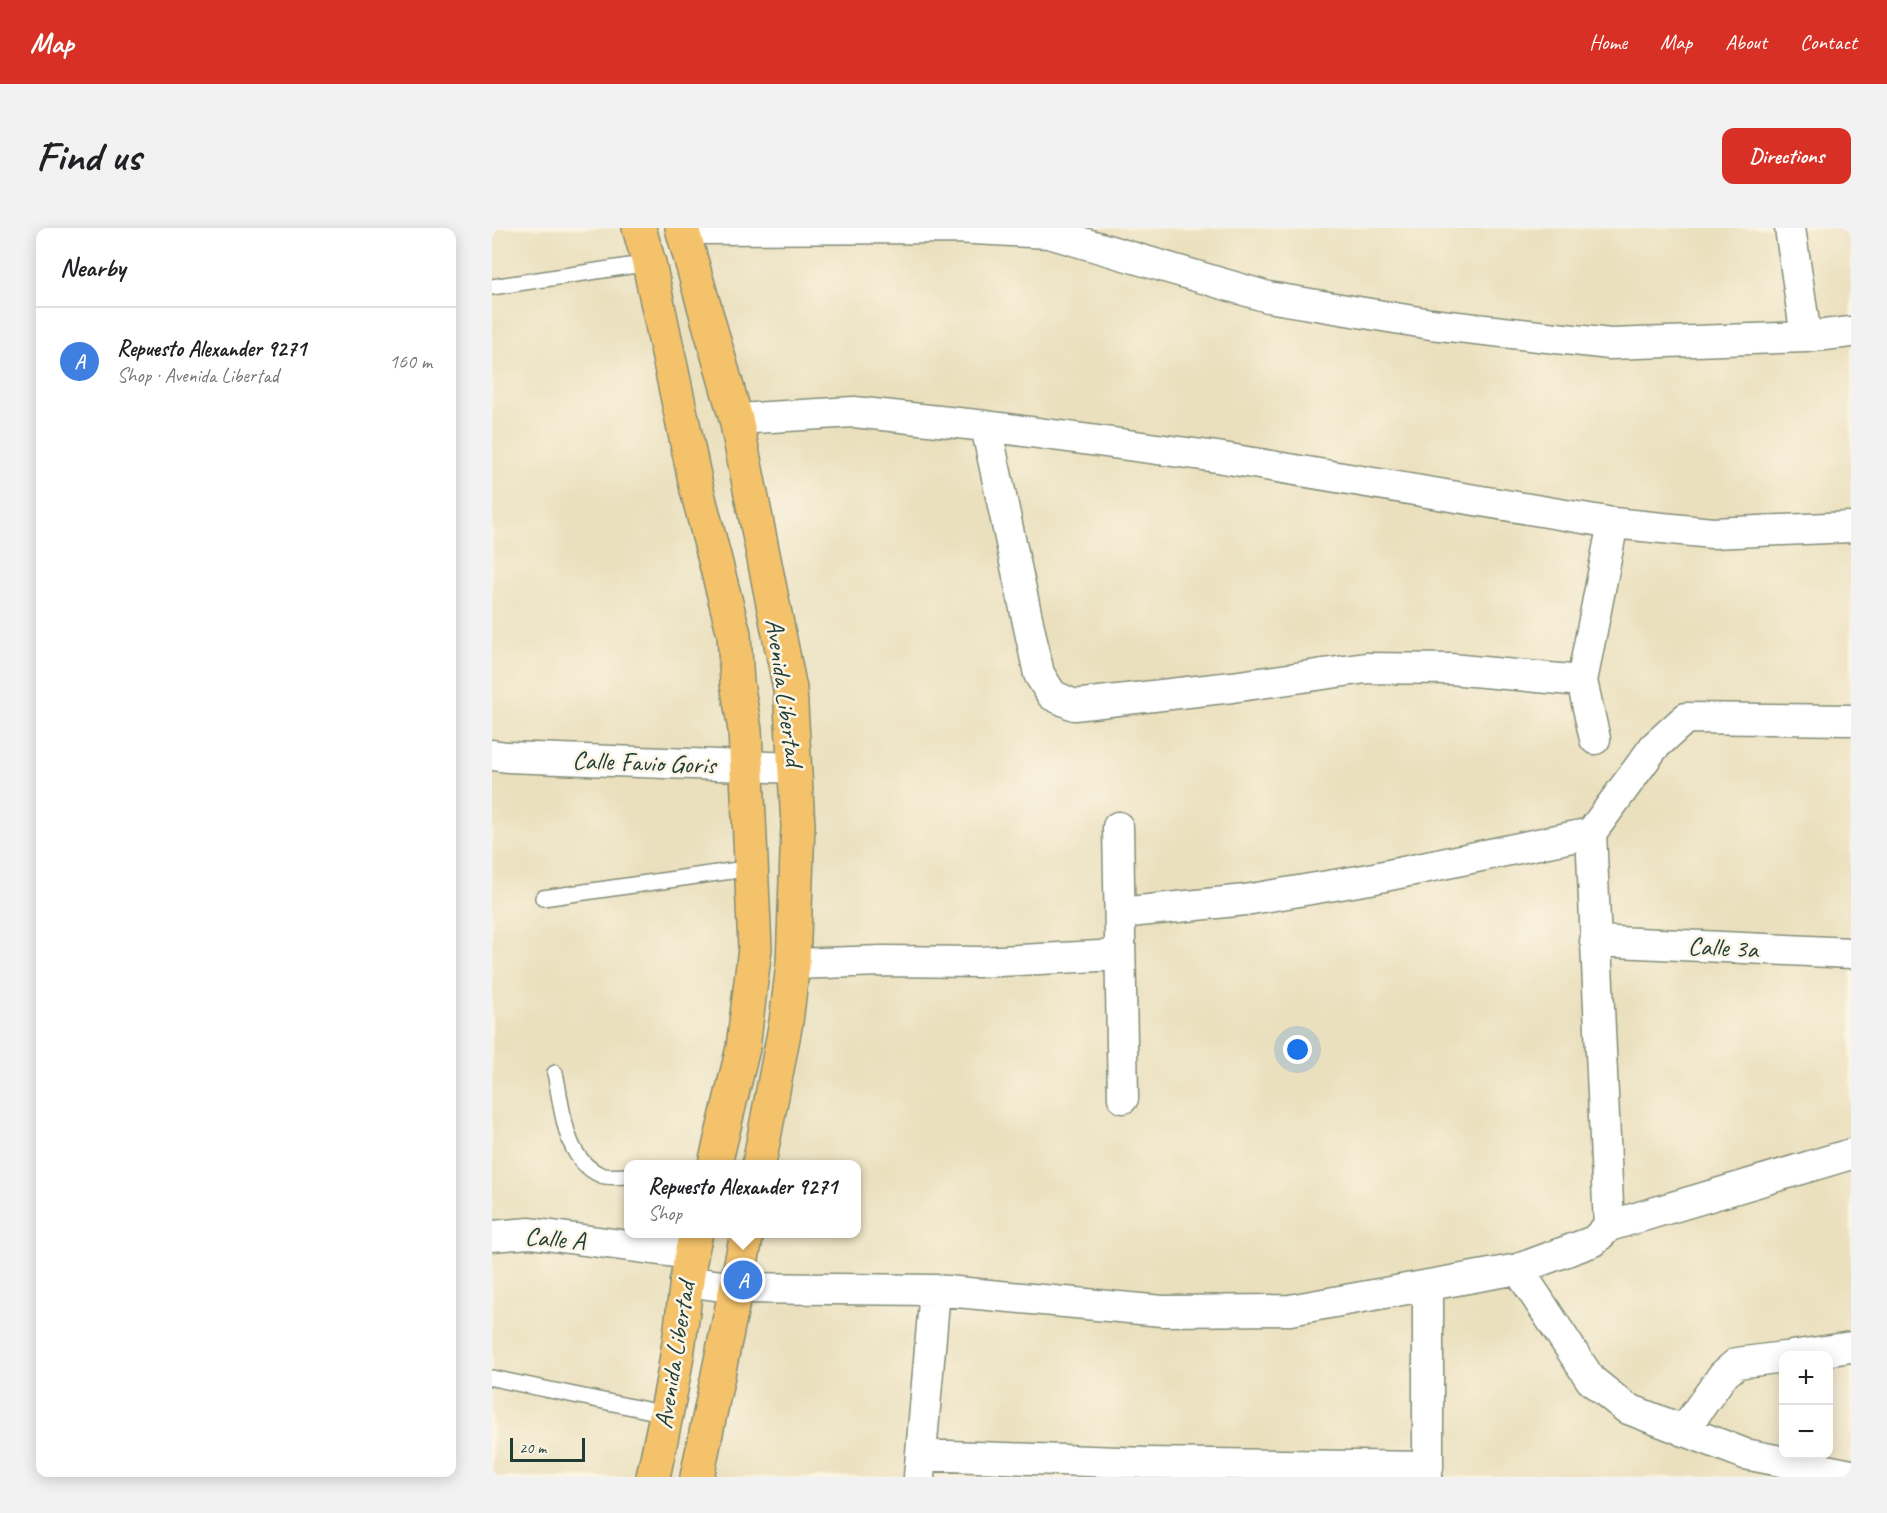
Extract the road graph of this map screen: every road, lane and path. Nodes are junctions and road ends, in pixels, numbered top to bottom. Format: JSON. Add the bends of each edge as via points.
{"nodes":[{"id":1,"x":639,"y":228,"type":"edge"},
{"id":2,"x":1790,"y":228,"type":"edge"},
{"id":3,"x":682,"y":229,"type":"edge"},
{"id":4,"x":649,"y":263,"type":"junction"},
{"id":5,"x":492,"y":287,"type":"edge"},
{"id":6,"x":1851,"y":332,"type":"edge"},
{"id":7,"x":1806,"y":337,"type":"junction"},
{"id":8,"x":736,"y":419,"type":"junction"},
{"id":9,"x":986,"y":426,"type":"junction"},
{"id":10,"x":1613,"y":523,"type":"junction"},
{"id":11,"x":1851,"y":527,"type":"edge"},
{"id":12,"x":1582,"y":681,"type":"junction"},
{"id":13,"x":1851,"y":720,"type":"edge"},
{"id":14,"x":1595,"y":739,"type":"dead end"},
{"id":15,"x":492,"y":755,"type":"edge"},
{"id":16,"x":747,"y":765,"type":"junction"},
{"id":17,"x":796,"y":768,"type":"junction"},
{"id":18,"x":1118,"y":827,"type":"dead end"},
{"id":19,"x":1591,"y":832,"type":"junction"},
{"id":20,"x":752,"y":868,"type":"junction"},
{"id":21,"x":543,"y":898,"type":"dead end"},
{"id":22,"x":1120,"y":913,"type":"junction"},
{"id":23,"x":1595,"y":941,"type":"junction"},
{"id":24,"x":1851,"y":953,"type":"edge"},
{"id":25,"x":1120,"y":955,"type":"junction"},
{"id":26,"x":793,"y":964,"type":"junction"},
{"id":27,"x":555,"y":1073,"type":"dead end"},
{"id":28,"x":1123,"y":1098,"type":"dead end"},
{"id":29,"x":1851,"y":1154,"type":"edge"},
{"id":30,"x":716,"y":1160,"type":"edge"},
{"id":31,"x":760,"y":1160,"type":"edge"},
{"id":32,"x":624,"y":1176,"type":"edge"},
{"id":33,"x":1609,"y":1226,"type":"junction"},
{"id":34,"x":492,"y":1236,"type":"edge"},
{"id":35,"x":746,"y":1238,"type":"edge"},
{"id":36,"x":690,"y":1256,"type":"edge"},
{"id":37,"x":1518,"y":1269,"type":"junction"},
{"id":38,"x":1428,"y":1285,"type":"junction"},
{"id":39,"x":737,"y":1288,"type":"junction"},
{"id":40,"x":935,"y":1290,"type":"junction"},
{"id":41,"x":1851,"y":1347,"type":"edge"},
{"id":42,"x":1825,"y":1351,"type":"edge"},
{"id":43,"x":1779,"y":1358,"type":"edge"},
{"id":44,"x":492,"y":1378,"type":"edge"},
{"id":45,"x":666,"y":1414,"type":"junction"},
{"id":46,"x":1683,"y":1431,"type":"junction"},
{"id":47,"x":920,"y":1466,"type":"edge"},
{"id":48,"x":1145,"y":1470,"type":"edge"},
{"id":49,"x":1427,"y":1472,"type":"edge"},
{"id":50,"x":1846,"y":1475,"type":"edge"},
{"id":51,"x":653,"y":1477,"type":"edge"},
{"id":52,"x":697,"y":1477,"type":"edge"}],
"edges":[{"from":1,"to":4,"type":"main road","name":"Avenida Libertad"},
{"from":2,"to":7,"type":"street"},
{"from":3,"to":7,"type":"street","via":[[955,228],[1049,233],[1268,297],[1431,324],[1610,344]]},
{"from":3,"to":8,"type":"main road","name":"Avenida Libertad"},
{"from":4,"to":5,"type":"lane"},
{"from":4,"to":16,"type":"main road","name":"Avenida Libertad","via":[[697,490],[734,634]]},
{"from":6,"to":7,"type":"street"},
{"from":8,"to":9,"type":"street","via":[[854,412]]},
{"from":8,"to":17,"type":"main road","name":"Avenida Libertad","via":[[789,689]]},
{"from":9,"to":10,"type":"street","via":[[1217,457]]},
{"from":9,"to":12,"type":"street","via":[[1039,674],[1052,695],[1074,705],[1366,668],[1450,669]]},
{"from":10,"to":11,"type":"street","via":[[1712,533]]},
{"from":10,"to":12,"type":"street"},
{"from":12,"to":14,"type":"street"},
{"from":13,"to":19,"type":"street","via":[[1686,718],[1654,747]]},
{"from":15,"to":16,"type":"street","name":"Calle Favio Goris"},
{"from":16,"to":17,"type":"street","name":"Calle Favio Goris"},
{"from":16,"to":20,"type":"main road","name":"Avenida Libertad"},
{"from":17,"to":26,"type":"main road","name":"Avenida Libertad"},
{"from":18,"to":22,"type":"street"},
{"from":19,"to":22,"type":"street","via":[[1370,879],[1245,900]]},
{"from":19,"to":23,"type":"street"},
{"from":20,"to":21,"type":"lane"},
{"from":20,"to":30,"type":"main road","name":"Avenida Libertad","via":[[755,948],[743,1048]]},
{"from":22,"to":25,"type":"street"},
{"from":23,"to":24,"type":"street","name":"Calle 3a"},
{"from":23,"to":33,"type":"street"},
{"from":25,"to":26,"type":"street","via":[[978,962]]},
{"from":25,"to":28,"type":"street"},
{"from":26,"to":31,"type":"main road","name":"Avenida Libertad"},
{"from":27,"to":32,"type":"lane","via":[[570,1141],[579,1160],[603,1176]]},
{"from":29,"to":33,"type":"street"},
{"from":33,"to":37,"type":"street","name":"Calle A","via":[[1594,1241]]},
{"from":34,"to":36,"type":"street","name":"Calle A","via":[[530,1233]]},
{"from":35,"to":39,"type":"main road","name":"Avenida Libertad"},
{"from":36,"to":39,"type":"street","name":"Calle A"},
{"from":36,"to":45,"type":"main road","name":"Avenida Libertad"},
{"from":37,"to":38,"type":"street","name":"Calle A"},
{"from":37,"to":46,"type":"street","via":[[1591,1380],[1626,1408]]},
{"from":38,"to":40,"type":"street","name":"Calle A","via":[[1290,1310],[1162,1311]]},
{"from":38,"to":49,"type":"street"},
{"from":39,"to":40,"type":"street","name":"Calle A"},
{"from":39,"to":52,"type":"main road","name":"Avenida Libertad"},
{"from":40,"to":47,"type":"street"},
{"from":41,"to":42,"type":"street"},
{"from":43,"to":46,"type":"street","via":[[1737,1363],[1723,1375]]},
{"from":44,"to":45,"type":"lane"},
{"from":45,"to":51,"type":"main road","name":"Avenida Libertad"},
{"from":46,"to":50,"type":"street","via":[[1745,1454]]},
{"from":47,"to":48,"type":"street"},
{"from":48,"to":49,"type":"street"}]}
